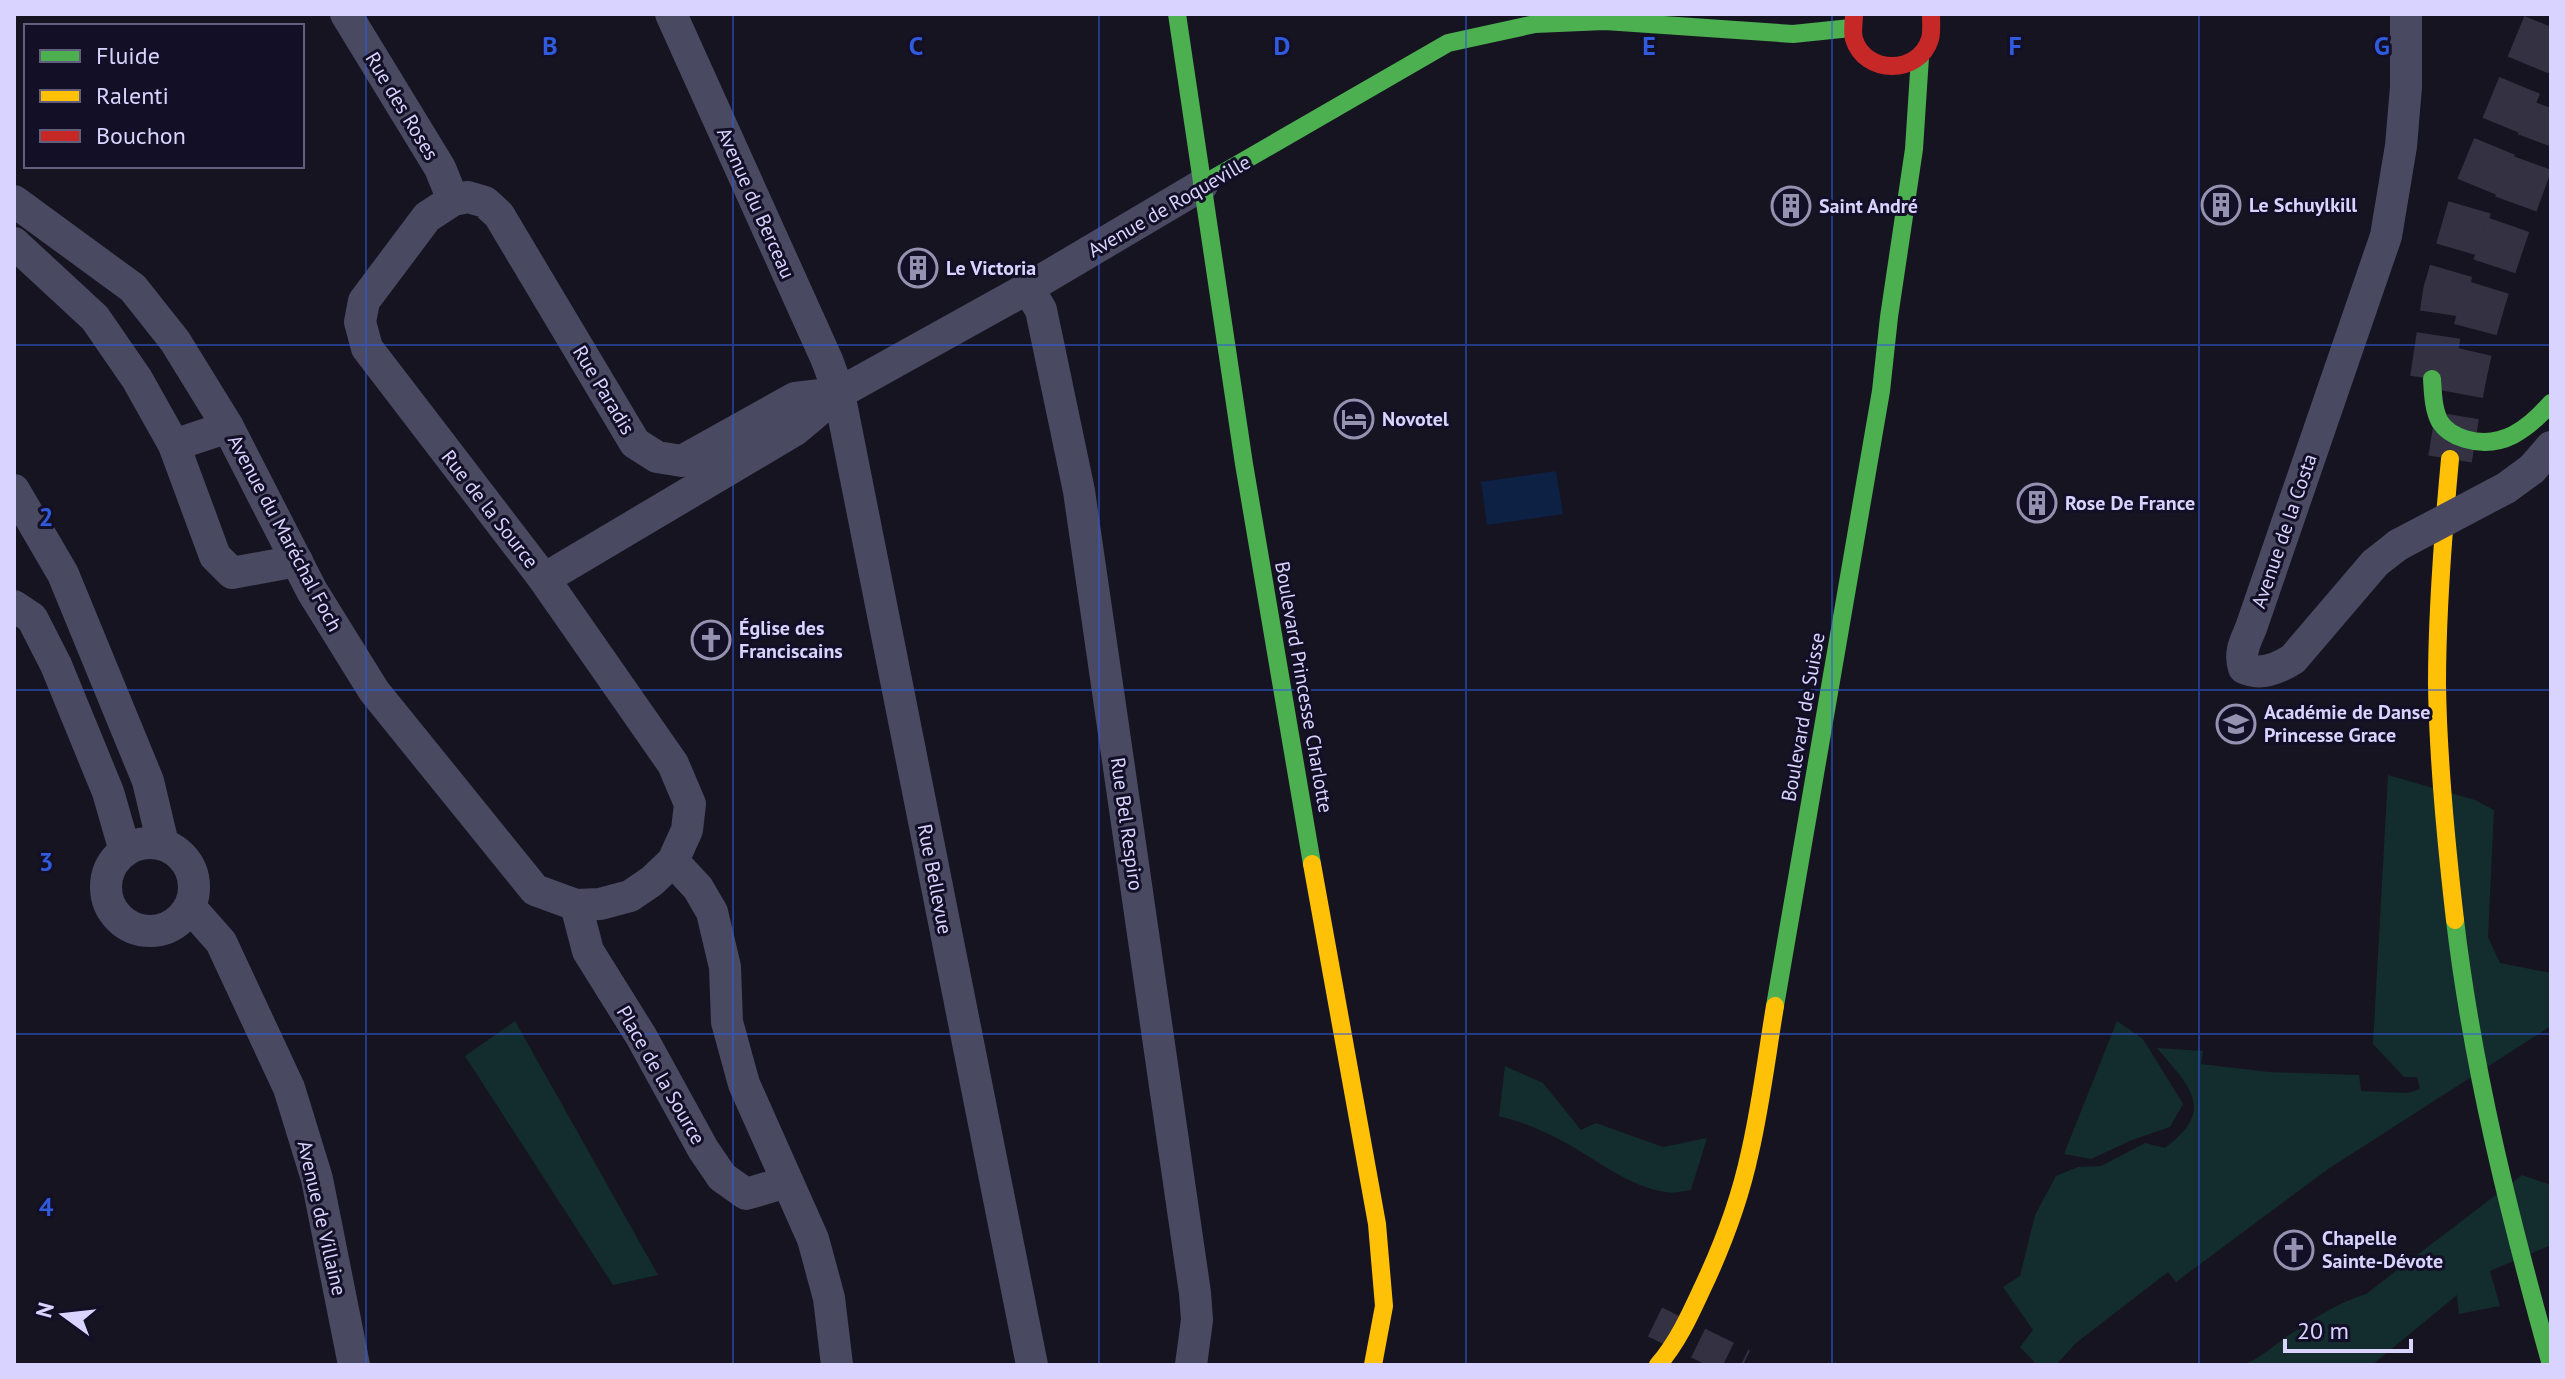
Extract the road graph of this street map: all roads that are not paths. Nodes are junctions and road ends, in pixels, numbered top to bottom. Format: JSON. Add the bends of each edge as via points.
{"nodes":[{"id":1,"x":346,"y":14,"type":"edge"},
{"id":2,"x":671,"y":14,"type":"edge"},
{"id":3,"x":1177,"y":14,"type":"edge"},
{"id":4,"x":1931,"y":14,"type":"edge"},
{"id":5,"x":2406,"y":14,"type":"edge"},
{"id":6,"x":1853,"y":21,"type":"edge"},
{"id":7,"x":1920,"y":57,"type":"junction"},
{"id":8,"x":1202,"y":185,"type":"junction"},
{"id":9,"x":14,"y":201,"type":"edge"},
{"id":10,"x":440,"y":208,"type":"junction"},
{"id":11,"x":14,"y":243,"type":"edge"},
{"id":12,"x":1028,"y":288,"type":"junction"},
{"id":13,"x":2432,"y":379,"type":"tunnel mouth"},
{"id":14,"x":839,"y":393,"type":"junction"},
{"id":15,"x":2551,"y":403,"type":"edge"},
{"id":16,"x":228,"y":427,"type":"junction"},
{"id":17,"x":174,"y":445,"type":"junction"},
{"id":18,"x":2542,"y":458,"type":"edge"},
{"id":19,"x":2450,"y":459,"type":"tunnel mouth"},
{"id":20,"x":14,"y":490,"type":"edge"},
{"id":21,"x":297,"y":561,"type":"junction"},
{"id":22,"x":544,"y":579,"type":"junction"},
{"id":23,"x":14,"y":606,"type":"edge"},
{"id":24,"x":163,"y":844,"type":"junction"},
{"id":25,"x":125,"y":851,"type":"junction"},
{"id":26,"x":673,"y":861,"type":"junction"},
{"id":27,"x":576,"y":905,"type":"junction"},
{"id":28,"x":190,"y":907,"type":"junction"},
{"id":29,"x":787,"y":1182,"type":"junction"},
{"id":30,"x":354,"y":1365,"type":"edge"},
{"id":31,"x":837,"y":1365,"type":"edge"},
{"id":32,"x":1032,"y":1365,"type":"edge"},
{"id":33,"x":1191,"y":1365,"type":"edge"},
{"id":34,"x":1373,"y":1365,"type":"edge"},
{"id":35,"x":1658,"y":1365,"type":"edge"},
{"id":36,"x":2551,"y":1365,"type":"edge"}],
"edges":[{"from":1,"to":10,"type":"street","name":"Rue des Roses","via":[[440,168]]},
{"from":2,"to":14,"type":"street","name":"Avenue du Berceau"},
{"from":3,"to":8,"type":"main road","name":"Boulevard Princesse Charlotte"},
{"from":4,"to":7,"type":"main road","name":"Boulevard de Suisse","via":[[1933,31]]},
{"from":5,"to":18,"type":"street","name":"Avenue de la Costa","bridge":true,"via":[[2403,132],[2386,236],[2243,647],[2244,668],[2253,672],[2284,666],[2398,545],[2506,488]]},
{"from":6,"to":7,"type":"main road","via":[[1859,52],[1869,61],[1893,68]]},
{"from":6,"to":8,"type":"main road","name":"Avenue de Roqueville","via":[[1793,34],[1605,21],[1535,24],[1471,37],[1448,43]]},
{"from":7,"to":35,"type":"main road","name":"Boulevard de Suisse","via":[[1914,149],[1881,391],[1750,1152],[1732,1220],[1709,1276],[1673,1349]]},
{"from":8,"to":12,"type":"street","name":"Avenue de Roqueville"},
{"from":8,"to":34,"type":"main road","name":"Boulevard Princesse Charlotte","via":[[1249,496],[1377,1224],[1384,1306]]},
{"from":9,"to":16,"type":"street","name":"Avenue du Maréchal Foch","via":[[133,288],[175,341]]},
{"from":10,"to":14,"type":"street","name":"Rue Paradis","via":[[468,197],[485,202],[499,215],[635,443],[657,457],[682,461],[795,398]]},
{"from":10,"to":22,"type":"street","name":"Rue de la Source","via":[[364,301],[360,322],[367,348]]},
{"from":11,"to":17,"type":"street","via":[[95,318]]},
{"from":12,"to":14,"type":"street","name":"Avenue de Roqueville"},
{"from":12,"to":33,"type":"street","name":"Rue Bel Respiro","via":[[1041,310],[1079,491],[1195,1293]]},
{"from":13,"to":15,"type":"main road","via":[[2442,426],[2474,443],[2496,444],[2520,434]]},
{"from":14,"to":22,"type":"street","name":"Avenue de Roqueville","via":[[795,430]]},
{"from":14,"to":32,"type":"street","name":"Rue Bellevue"},
{"from":16,"to":17,"type":"street"},
{"from":16,"to":21,"type":"street","name":"Avenue du Maréchal Foch"},
{"from":17,"to":21,"type":"street","via":[[215,556],[232,573]]},
{"from":19,"to":36,"type":"main road","via":[[2438,715],[2451,890],[2494,1150]]},
{"from":20,"to":24,"type":"street","via":[[63,574],[148,781]]},
{"from":21,"to":27,"type":"street","name":"Avenue du Maréchal Foch","via":[[374,691],[535,890]]},
{"from":22,"to":26,"type":"street","name":"Rue de la Source","via":[[673,764],[690,804],[687,830]]},
{"from":23,"to":25,"type":"street","via":[[32,618],[56,665],[108,792]]},
{"from":24,"to":25,"type":"street","via":[[143,843]]},
{"from":24,"to":28,"type":"street","via":[[191,869],[195,887]]},
{"from":25,"to":28,"type":"street","via":[[107,876],[110,906],[118,917],[129,926],[157,931],[170,927]]},
{"from":26,"to":27,"type":"street","via":[[630,896]]},
{"from":26,"to":29,"type":"street","via":[[712,912],[725,967],[727,1022],[744,1084]]},
{"from":27,"to":29,"type":"street","name":"Place de la Source","via":[[588,951],[722,1177],[746,1194]]},
{"from":28,"to":30,"type":"street","name":"Avenue de Villaine","via":[[221,942],[289,1088],[317,1179]]},
{"from":29,"to":31,"type":"street","via":[[813,1239],[829,1298]]}]}
